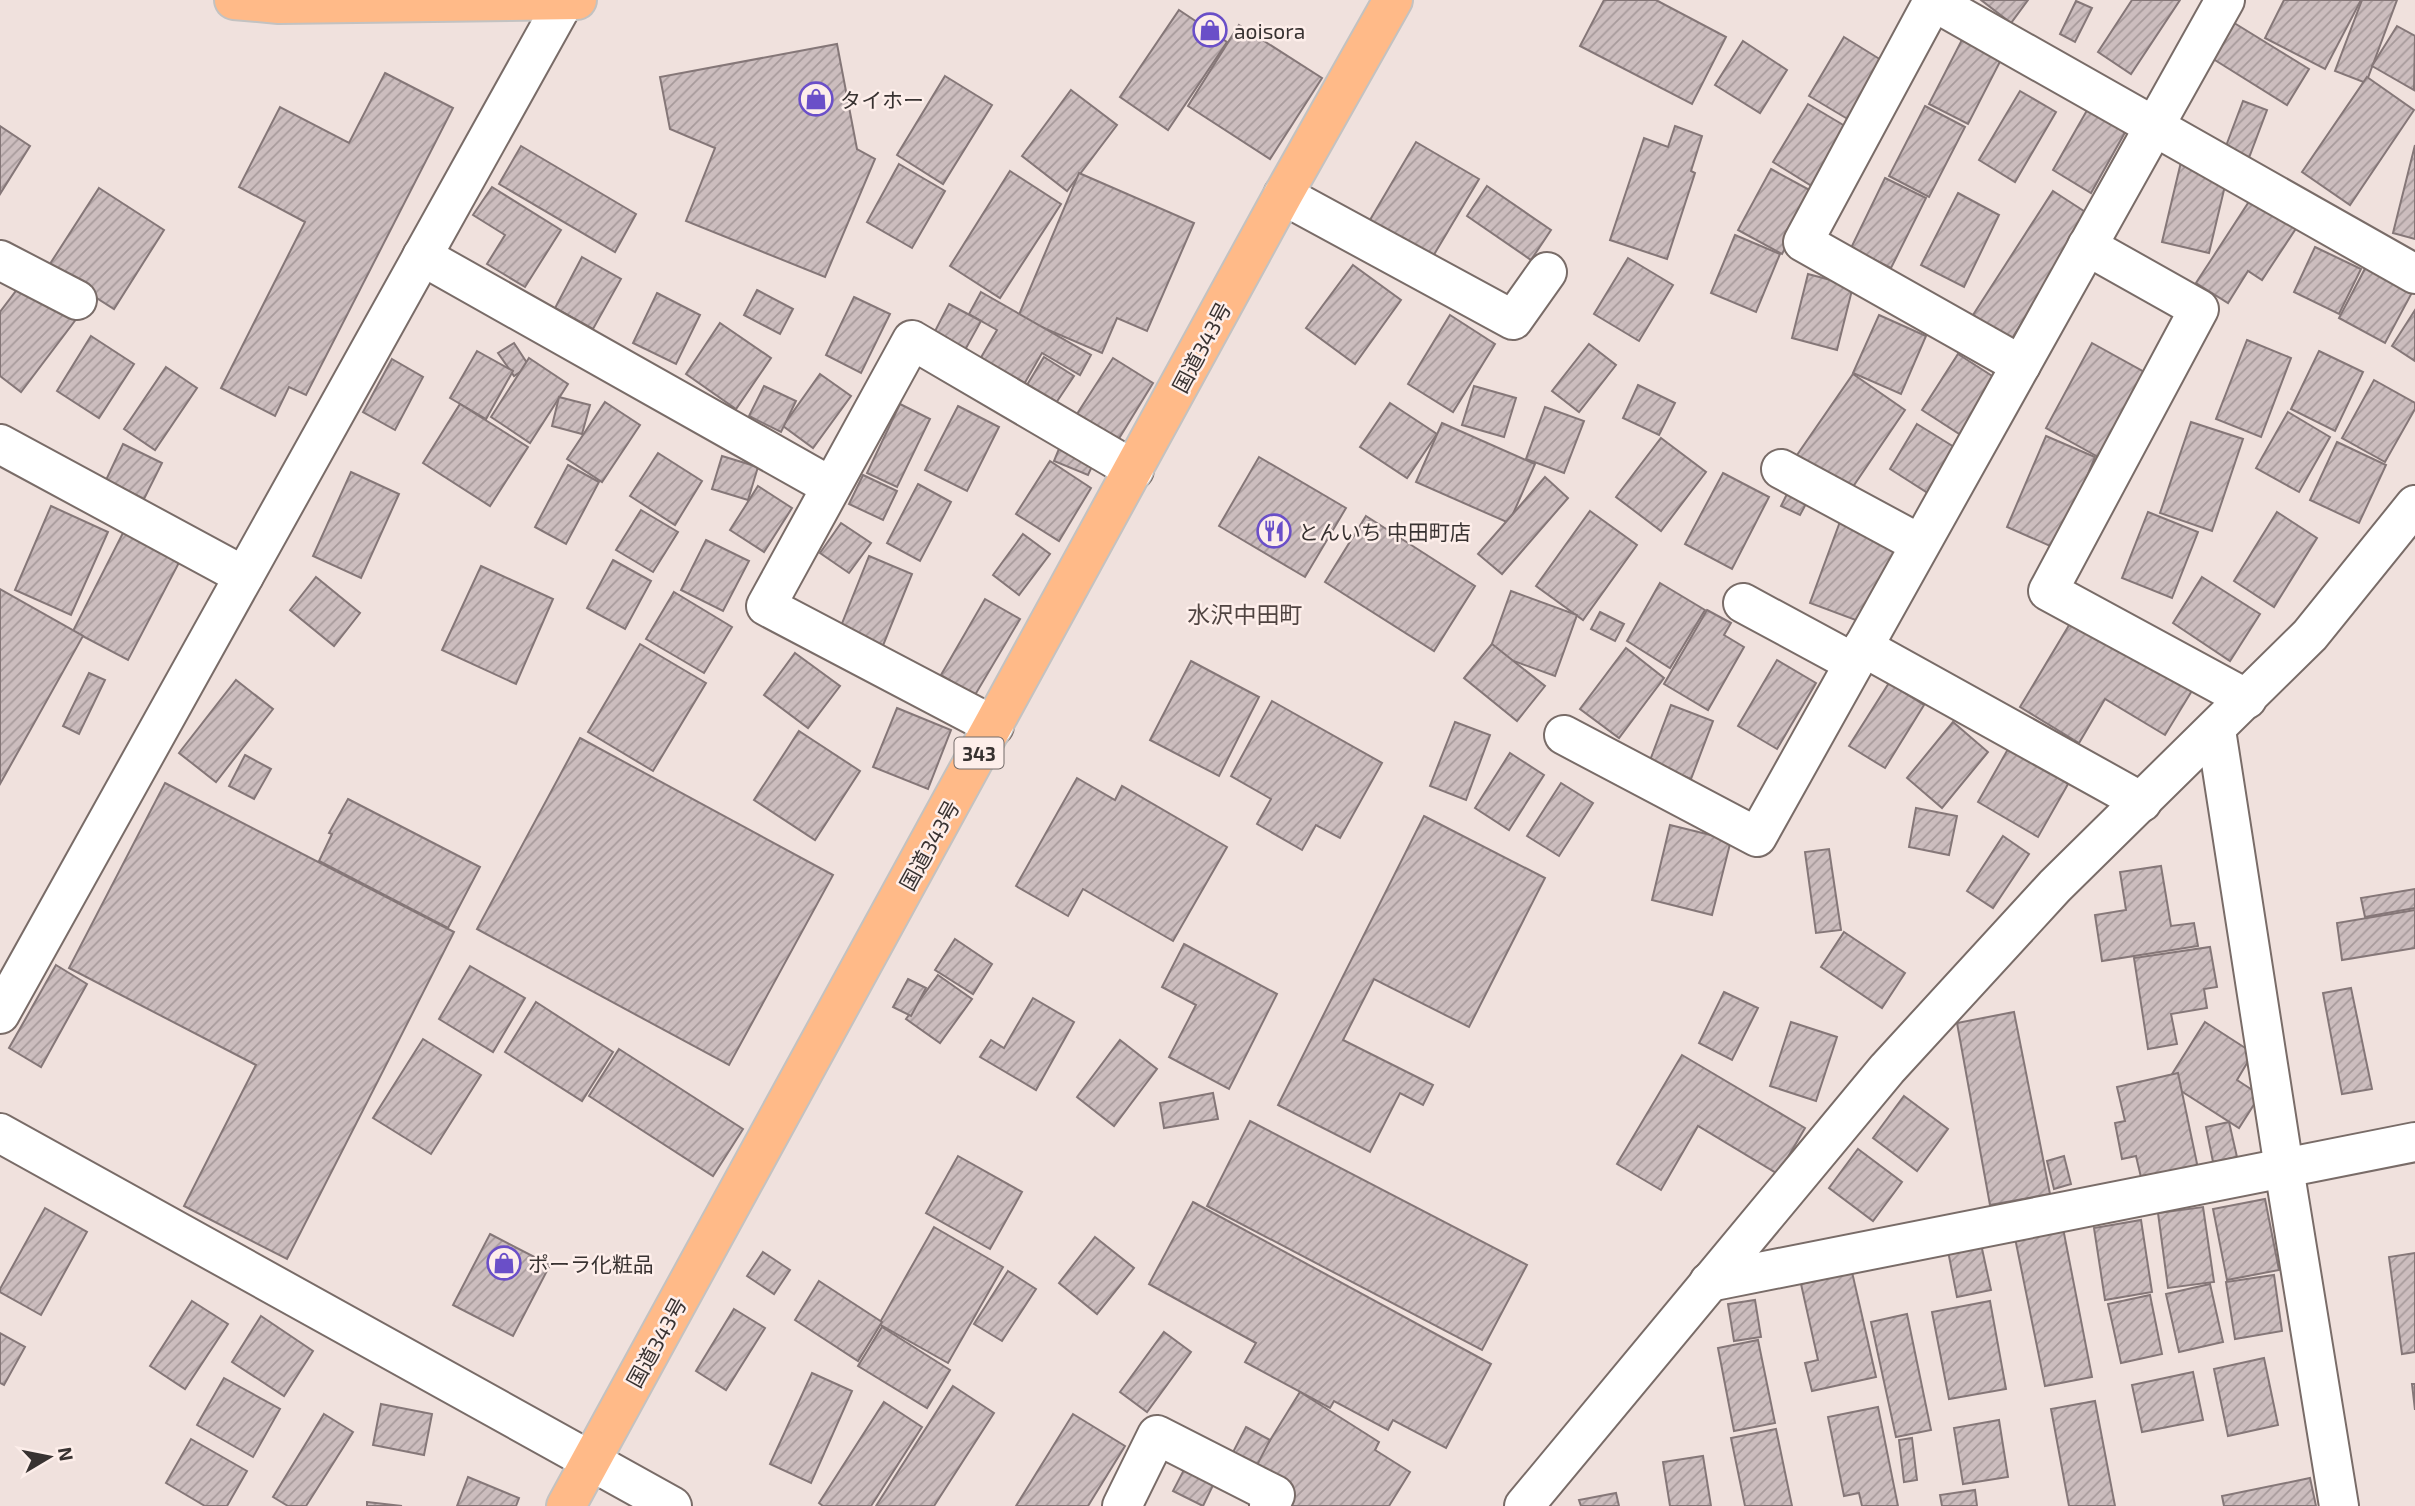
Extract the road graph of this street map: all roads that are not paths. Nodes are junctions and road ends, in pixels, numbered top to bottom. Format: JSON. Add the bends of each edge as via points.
{"nodes":[{"id":1,"x":234,"y":0,"type":"edge"},
{"id":2,"x":569,"y":0,"type":"edge"},
{"id":3,"x":1393,"y":0,"type":"edge"},
{"id":4,"x":2225,"y":0,"type":"edge"},
{"id":5,"x":1932,"y":1,"type":"edge"},
{"id":6,"x":2155,"y":125,"type":"junction"},
{"id":7,"x":1283,"y":195,"type":"junction"},
{"id":8,"x":2087,"y":246,"type":"junction"},
{"id":9,"x":422,"y":256,"type":"junction"},
{"id":10,"x":0,"y":260,"type":"edge"},
{"id":11,"x":1548,"y":272,"type":"dead end"},
{"id":12,"x":2415,"y":274,"type":"edge"},
{"id":13,"x":77,"y":300,"type":"dead end"},
{"id":14,"x":2021,"y":365,"type":"junction"},
{"id":15,"x":0,"y":444,"type":"edge"},
{"id":16,"x":1781,"y":469,"type":"dead end"},
{"id":17,"x":1134,"y":470,"type":"junction"},
{"id":18,"x":830,"y":486,"type":"junction"},
{"id":19,"x":2415,"y":505,"type":"edge"},
{"id":20,"x":1920,"y":544,"type":"junction"},
{"id":21,"x":244,"y":576,"type":"junction"},
{"id":22,"x":1743,"y":603,"type":"dead end"},
{"id":23,"x":1858,"y":655,"type":"junction"},
{"id":24,"x":2247,"y":699,"type":"junction"},
{"id":25,"x":994,"y":726,"type":"junction"},
{"id":26,"x":2216,"y":730,"type":"junction"},
{"id":27,"x":1564,"y":735,"type":"dead end"},
{"id":28,"x":2142,"y":802,"type":"junction"},
{"id":29,"x":0,"y":1014,"type":"edge"},
{"id":30,"x":0,"y":1133,"type":"edge"},
{"id":31,"x":2415,"y":1142,"type":"edge"},
{"id":32,"x":2284,"y":1168,"type":"junction"},
{"id":33,"x":1709,"y":1282,"type":"junction"},
{"id":34,"x":592,"y":1460,"type":"junction"},
{"id":35,"x":566,"y":1506,"type":"edge"},
{"id":36,"x":672,"y":1506,"type":"edge"},
{"id":37,"x":1122,"y":1506,"type":"edge"},
{"id":38,"x":1269,"y":1506,"type":"edge"},
{"id":39,"x":1524,"y":1506,"type":"edge"},
{"id":40,"x":2339,"y":1506,"type":"edge"}],
"edges":[{"from":1,"to":2,"type":"highway","via":[[279,4]]},
{"from":2,"to":9,"type":"street"},
{"from":3,"to":7,"type":"highway","name":"国道343号","number":"343"},
{"from":4,"to":6,"type":"street"},
{"from":5,"to":6,"type":"street"},
{"from":5,"to":14,"type":"street","via":[[1803,242]]},
{"from":6,"to":8,"type":"street"},
{"from":6,"to":12,"type":"street"},
{"from":7,"to":11,"type":"street","via":[[1513,320]]},
{"from":7,"to":17,"type":"highway","name":"国道343号","number":"343"},
{"from":8,"to":14,"type":"street"},
{"from":8,"to":24,"type":"street","via":[[2199,309],[2048,591]]},
{"from":9,"to":18,"type":"street"},
{"from":9,"to":21,"type":"street"},
{"from":10,"to":13,"type":"street"},
{"from":14,"to":20,"type":"street"},
{"from":15,"to":21,"type":"street"},
{"from":16,"to":20,"type":"street"},
{"from":17,"to":18,"type":"street","via":[[912,340]]},
{"from":17,"to":25,"type":"highway","name":"国道343号","number":"343"},
{"from":18,"to":25,"type":"street","via":[[766,606]]},
{"from":19,"to":24,"type":"street","via":[[2310,635]]},
{"from":20,"to":23,"type":"street"},
{"from":21,"to":29,"type":"street"},
{"from":22,"to":23,"type":"street"},
{"from":23,"to":27,"type":"street","via":[[1757,837]]},
{"from":23,"to":28,"type":"street"},
{"from":24,"to":26,"type":"street"},
{"from":25,"to":34,"type":"highway","name":"国道343号","number":"343"},
{"from":26,"to":28,"type":"street"},
{"from":26,"to":32,"type":"street"},
{"from":28,"to":33,"type":"street","via":[[2055,886],[1887,1069]]},
{"from":30,"to":34,"type":"street"},
{"from":31,"to":32,"type":"street"},
{"from":32,"to":33,"type":"street"},
{"from":32,"to":40,"type":"street"},
{"from":33,"to":39,"type":"street"},
{"from":34,"to":35,"type":"highway","name":"国道343号","number":"343"},
{"from":34,"to":36,"type":"street"},
{"from":37,"to":38,"type":"street","via":[[1157,1435],[1275,1495]]}]}
